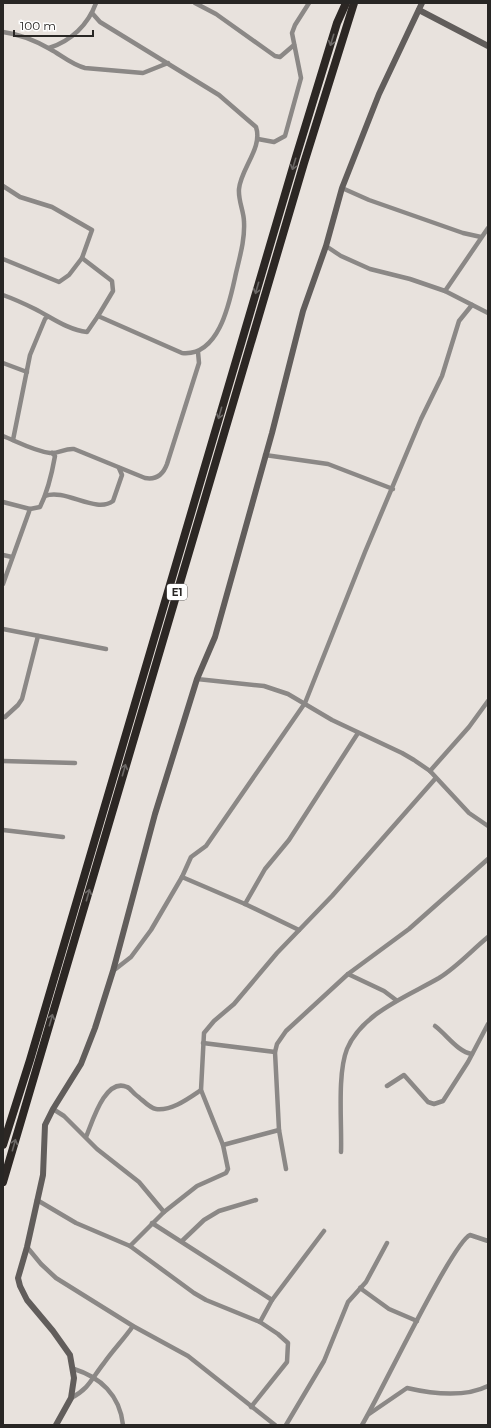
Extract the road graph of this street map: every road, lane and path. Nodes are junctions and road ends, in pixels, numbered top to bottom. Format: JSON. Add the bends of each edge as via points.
{"nodes":[{"id":1,"x":96,"y":3,"type":"edge"},
{"id":2,"x":195,"y":3,"type":"edge"},
{"id":3,"x":309,"y":3,"type":"edge"},
{"id":4,"x":346,"y":3,"type":"edge"},
{"id":5,"x":354,"y":3,"type":"edge"},
{"id":6,"x":422,"y":3,"type":"edge"},
{"id":7,"x":420,"y":10,"type":"junction"},
{"id":8,"x":92,"y":14,"type":"junction"},
{"id":9,"x":3,"y":32,"type":"edge"},
{"id":10,"x":294,"y":45,"type":"junction"},
{"id":11,"x":488,"y":46,"type":"edge"},
{"id":12,"x":49,"y":48,"type":"junction"},
{"id":13,"x":168,"y":63,"type":"junction"},
{"id":14,"x":258,"y":139,"type":"junction"},
{"id":15,"x":3,"y":186,"type":"edge"},
{"id":16,"x":342,"y":188,"type":"junction"},
{"id":17,"x":488,"y":228,"type":"edge"},
{"id":18,"x":481,"y":238,"type":"junction"},
{"id":19,"x":326,"y":246,"type":"junction"},
{"id":20,"x":82,"y":258,"type":"junction"},
{"id":21,"x":3,"y":259,"type":"edge"},
{"id":22,"x":445,"y":291,"type":"junction"},
{"id":23,"x":3,"y":295,"type":"edge"},
{"id":24,"x":472,"y":305,"type":"junction"},
{"id":25,"x":488,"y":313,"type":"edge"},
{"id":26,"x":98,"y":316,"type":"junction"},
{"id":27,"x":47,"y":317,"type":"junction"},
{"id":28,"x":198,"y":352,"type":"junction"},
{"id":29,"x":3,"y":363,"type":"edge"},
{"id":30,"x":27,"y":372,"type":"junction"},
{"id":31,"x":3,"y":436,"type":"edge"},
{"id":32,"x":13,"y":440,"type":"junction"},
{"id":33,"x":52,"y":453,"type":"junction"},
{"id":34,"x":265,"y":455,"type":"junction"},
{"id":35,"x":119,"y":467,"type":"junction"},
{"id":36,"x":393,"y":489,"type":"junction"},
{"id":37,"x":45,"y":496,"type":"junction"},
{"id":38,"x":3,"y":502,"type":"edge"},
{"id":39,"x":30,"y":509,"type":"junction"},
{"id":40,"x":3,"y":555,"type":"edge"},
{"id":41,"x":12,"y":557,"type":"junction"},
{"id":42,"x":3,"y":584,"type":"edge"},
{"id":43,"x":3,"y":628,"type":"edge"},
{"id":44,"x":38,"y":636,"type":"junction"},
{"id":45,"x":106,"y":648,"type":"dead end"},
{"id":46,"x":197,"y":679,"type":"junction"},
{"id":47,"x":488,"y":701,"type":"edge"},
{"id":48,"x":305,"y":703,"type":"junction"},
{"id":49,"x":5,"y":717,"type":"dead end"},
{"id":50,"x":358,"y":733,"type":"junction"},
{"id":51,"x":3,"y":761,"type":"edge"},
{"id":52,"x":75,"y":764,"type":"dead end"},
{"id":53,"x":430,"y":771,"type":"junction"},
{"id":54,"x":435,"y":779,"type":"junction"},
{"id":55,"x":488,"y":826,"type":"edge"},
{"id":56,"x":3,"y":830,"type":"edge"},
{"id":57,"x":63,"y":837,"type":"dead end"},
{"id":58,"x":488,"y":859,"type":"edge"},
{"id":59,"x":182,"y":877,"type":"junction"},
{"id":60,"x":245,"y":904,"type":"junction"},
{"id":61,"x":299,"y":930,"type":"junction"},
{"id":62,"x":488,"y":937,"type":"edge"},
{"id":63,"x":113,"y":971,"type":"junction"},
{"id":64,"x":348,"y":974,"type":"junction"},
{"id":65,"x":396,"y":1000,"type":"junction"},
{"id":66,"x":488,"y":1024,"type":"edge"},
{"id":67,"x":435,"y":1026,"type":"dead end"},
{"id":68,"x":203,"y":1043,"type":"junction"},
{"id":69,"x":275,"y":1052,"type":"junction"},
{"id":70,"x":472,"y":1054,"type":"junction"},
{"id":71,"x":387,"y":1086,"type":"dead end"},
{"id":72,"x":201,"y":1090,"type":"junction"},
{"id":73,"x":53,"y":1108,"type":"junction"},
{"id":74,"x":279,"y":1130,"type":"junction"},
{"id":75,"x":86,"y":1137,"type":"junction"},
{"id":76,"x":3,"y":1145,"type":"edge"},
{"id":77,"x":223,"y":1145,"type":"junction"},
{"id":78,"x":342,"y":1152,"type":"dead end"},
{"id":79,"x":286,"y":1169,"type":"dead end"},
{"id":80,"x":3,"y":1182,"type":"edge"},
{"id":81,"x":37,"y":1200,"type":"junction"},
{"id":82,"x":256,"y":1200,"type":"dead end"},
{"id":83,"x":164,"y":1212,"type":"junction"},
{"id":84,"x":152,"y":1223,"type":"junction"},
{"id":85,"x":324,"y":1231,"type":"dead end"},
{"id":86,"x":488,"y":1240,"type":"edge"},
{"id":87,"x":182,"y":1241,"type":"junction"},
{"id":88,"x":387,"y":1243,"type":"dead end"},
{"id":89,"x":130,"y":1246,"type":"junction"},
{"id":90,"x":27,"y":1247,"type":"junction"},
{"id":91,"x":360,"y":1288,"type":"junction"},
{"id":92,"x":272,"y":1300,"type":"junction"},
{"id":93,"x":417,"y":1321,"type":"junction"},
{"id":94,"x":260,"y":1322,"type":"junction"},
{"id":95,"x":133,"y":1326,"type":"junction"},
{"id":96,"x":74,"y":1369,"type":"junction"},
{"id":97,"x":95,"y":1377,"type":"junction"},
{"id":98,"x":488,"y":1386,"type":"edge"},
{"id":99,"x":71,"y":1398,"type":"junction"},
{"id":100,"x":251,"y":1408,"type":"junction"},
{"id":101,"x":368,"y":1415,"type":"junction"},
{"id":102,"x":56,"y":1425,"type":"edge"},
{"id":103,"x":123,"y":1425,"type":"edge"},
{"id":104,"x":275,"y":1425,"type":"edge"},
{"id":105,"x":286,"y":1425,"type":"edge"},
{"id":106,"x":362,"y":1425,"type":"edge"}],
"edges":[{"from":1,"to":8,"type":"street"},
{"from":2,"to":10,"type":"street","via":[[216,14],[275,56],[280,57]]},
{"from":3,"to":10,"type":"street","via":[[292,33]]},
{"from":4,"to":76,"type":"highway","number":"E1","one_way":true,"via":[[296,157]]},
{"from":80,"to":5,"type":"highway","number":"E1","one_way":true,"via":[[304,162]]},
{"from":6,"to":7,"type":"street"},
{"from":7,"to":11,"type":"street"},
{"from":7,"to":16,"type":"street","via":[[379,94]]},
{"from":8,"to":12,"type":"street","via":[[82,28],[59,45]]},
{"from":8,"to":13,"type":"street","via":[[100,22]]},
{"from":9,"to":12,"type":"street"},
{"from":10,"to":14,"type":"street","via":[[301,78],[285,136],[274,142]]},
{"from":12,"to":13,"type":"street","via":[[85,68],[143,73]]},
{"from":13,"to":14,"type":"street","via":[[219,95],[256,127]]},
{"from":14,"to":28,"type":"street","via":[[241,179],[239,202],[244,221],[242,248],[226,314],[219,330]]},
{"from":15,"to":20,"type":"street","via":[[20,197],[52,207],[92,230]]},
{"from":16,"to":18,"type":"street","via":[[369,200]]},
{"from":16,"to":19,"type":"street"},
{"from":17,"to":18,"type":"street"},
{"from":18,"to":22,"type":"street"},
{"from":19,"to":22,"type":"street","via":[[370,269]]},
{"from":19,"to":34,"type":"street","via":[[303,310]]},
{"from":20,"to":21,"type":"street","via":[[69,275],[59,282]]},
{"from":20,"to":26,"type":"street","via":[[112,281],[113,291]]},
{"from":22,"to":24,"type":"street"},
{"from":23,"to":27,"type":"street","via":[[36,309]]},
{"from":24,"to":25,"type":"street"},
{"from":24,"to":36,"type":"street","via":[[460,321],[442,376]]},
{"from":26,"to":27,"type":"street","via":[[87,332]]},
{"from":26,"to":28,"type":"street","via":[[182,353]]},
{"from":27,"to":30,"type":"street","via":[[30,355]]},
{"from":28,"to":35,"type":"street","via":[[199,363],[164,471],[152,479]]},
{"from":29,"to":30,"type":"street"},
{"from":30,"to":32,"type":"street"},
{"from":31,"to":32,"type":"street"},
{"from":32,"to":33,"type":"street"},
{"from":33,"to":35,"type":"street","via":[[66,448],[74,449]]},
{"from":33,"to":37,"type":"street","via":[[55,456],[54,463]]},
{"from":34,"to":36,"type":"street","via":[[328,464]]},
{"from":34,"to":46,"type":"street","via":[[216,637]]},
{"from":35,"to":37,"type":"street","via":[[122,476],[110,503],[88,502],[52,494]]},
{"from":36,"to":48,"type":"street"},
{"from":37,"to":39,"type":"street","via":[[40,507]]},
{"from":38,"to":39,"type":"street"},
{"from":39,"to":41,"type":"street"},
{"from":40,"to":41,"type":"street"},
{"from":41,"to":42,"type":"street"},
{"from":43,"to":44,"type":"street"},
{"from":44,"to":45,"type":"street"},
{"from":44,"to":49,"type":"street","via":[[22,699]]},
{"from":46,"to":48,"type":"street","via":[[264,686]]},
{"from":46,"to":63,"type":"street","via":[[155,814]]},
{"from":47,"to":53,"type":"street"},
{"from":48,"to":50,"type":"street"},
{"from":48,"to":59,"type":"street","via":[[206,846],[191,857]]},
{"from":50,"to":53,"type":"street","via":[[402,752]]},
{"from":50,"to":60,"type":"street","via":[[289,840],[265,869]]},
{"from":51,"to":52,"type":"street"},
{"from":53,"to":54,"type":"street"},
{"from":54,"to":55,"type":"street","via":[[469,813]]},
{"from":54,"to":61,"type":"street"},
{"from":56,"to":57,"type":"street"},
{"from":58,"to":64,"type":"street","via":[[409,929]]},
{"from":59,"to":60,"type":"street"},
{"from":59,"to":63,"type":"street","via":[[135,952]]},
{"from":60,"to":61,"type":"street"},
{"from":61,"to":68,"type":"street","via":[[234,1004],[208,1028],[204,1033]]},
{"from":62,"to":65,"type":"street","via":[[440,977]]},
{"from":63,"to":73,"type":"street","via":[[95,1028],[80,1064]]},
{"from":64,"to":65,"type":"street","via":[[384,990]]},
{"from":64,"to":69,"type":"street","via":[[286,1031]]},
{"from":65,"to":78,"type":"street","via":[[359,1031],[347,1050],[342,1074]]},
{"from":66,"to":70,"type":"street"},
{"from":67,"to":70,"type":"street","via":[[462,1052]]},
{"from":68,"to":69,"type":"street"},
{"from":68,"to":72,"type":"street"},
{"from":69,"to":74,"type":"street"},
{"from":70,"to":71,"type":"street","via":[[443,1101],[438,1103],[428,1102],[404,1075]]},
{"from":72,"to":75,"type":"street","via":[[180,1103],[157,1110],[127,1087],[115,1086],[107,1091],[100,1103]]},
{"from":72,"to":77,"type":"street"},
{"from":73,"to":75,"type":"street"},
{"from":73,"to":81,"type":"street","via":[[45,1125],[42,1175]]},
{"from":74,"to":77,"type":"street"},
{"from":74,"to":79,"type":"street"},
{"from":75,"to":83,"type":"street","via":[[97,1149],[139,1182]]},
{"from":77,"to":83,"type":"street","via":[[228,1169],[226,1173],[197,1186]]},
{"from":81,"to":89,"type":"street","via":[[76,1223]]},
{"from":81,"to":90,"type":"street"},
{"from":82,"to":87,"type":"street","via":[[219,1211],[204,1220]]},
{"from":83,"to":84,"type":"street"},
{"from":84,"to":87,"type":"street"},
{"from":84,"to":89,"type":"street"},
{"from":85,"to":92,"type":"street"},
{"from":86,"to":93,"type":"street","via":[[470,1235],[464,1239],[446,1265]]},
{"from":87,"to":92,"type":"street"},
{"from":88,"to":91,"type":"street","via":[[366,1282]]},
{"from":89,"to":94,"type":"street","via":[[206,1300]]},
{"from":90,"to":95,"type":"street","via":[[56,1278]]},
{"from":90,"to":96,"type":"street","via":[[18,1278],[20,1286],[27,1300],[70,1355]]},
{"from":91,"to":93,"type":"street","via":[[389,1309]]},
{"from":91,"to":105,"type":"street","via":[[343,1311],[324,1361]]},
{"from":92,"to":94,"type":"street"},
{"from":93,"to":101,"type":"street"},
{"from":94,"to":100,"type":"street","via":[[288,1343],[288,1353],[287,1362]]},
{"from":95,"to":97,"type":"street"},
{"from":95,"to":100,"type":"street","via":[[188,1356]]},
{"from":96,"to":97,"type":"street"},
{"from":96,"to":99,"type":"street"},
{"from":97,"to":99,"type":"street","via":[[82,1392]]},
{"from":97,"to":103,"type":"street","via":[[118,1405]]},
{"from":98,"to":101,"type":"street","via":[[466,1393],[439,1394],[407,1388]]},
{"from":99,"to":102,"type":"street"},
{"from":100,"to":104,"type":"street"},
{"from":101,"to":106,"type":"street"}]}
